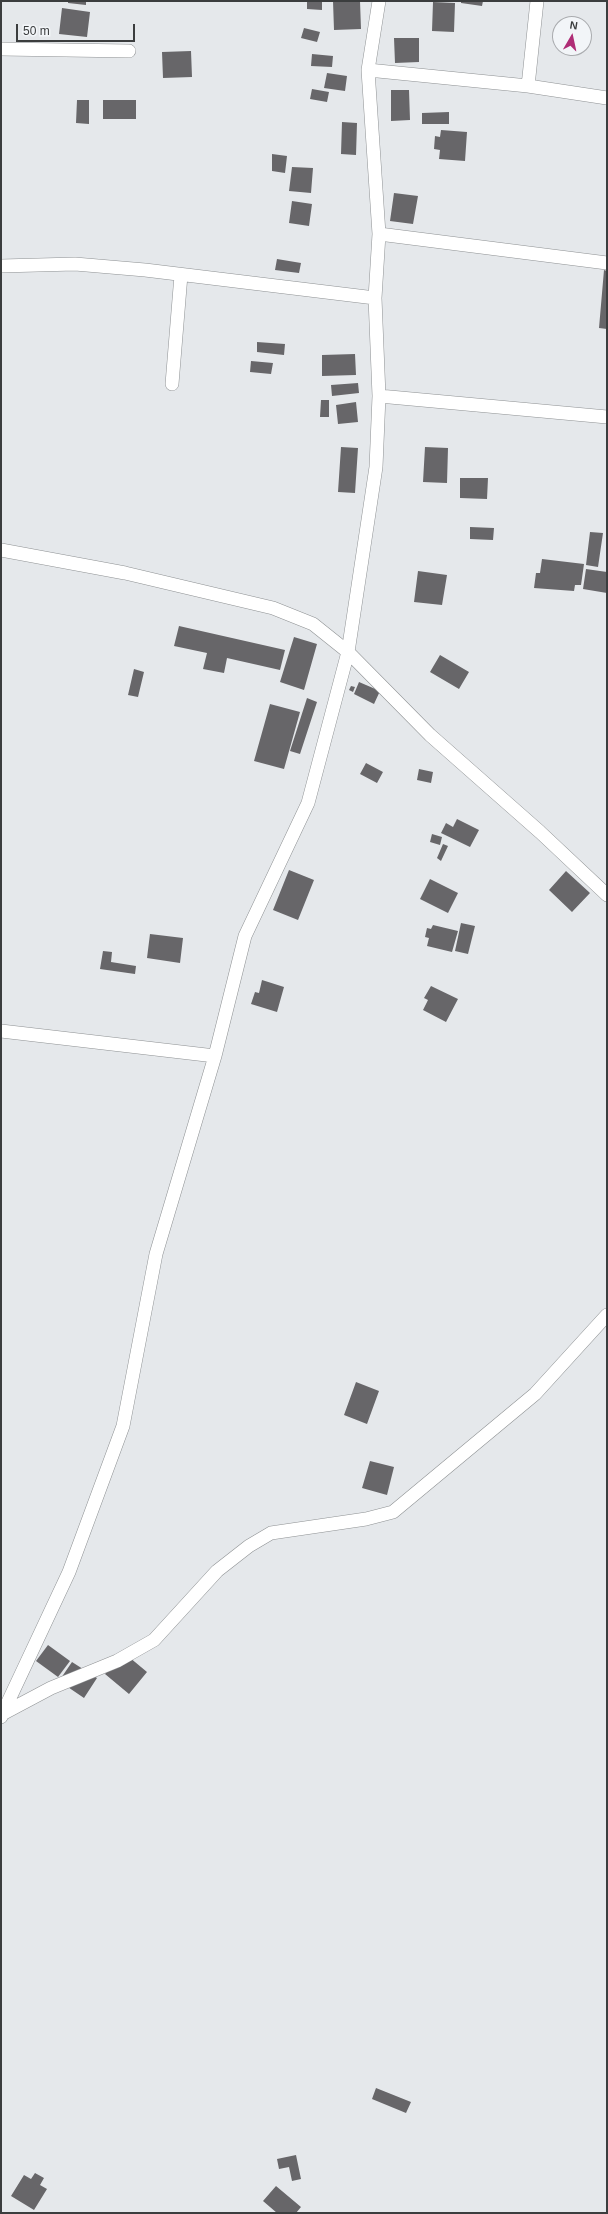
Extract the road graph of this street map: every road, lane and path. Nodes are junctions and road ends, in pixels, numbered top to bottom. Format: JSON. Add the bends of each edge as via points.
{"nodes":[{"id":1,"x":379,"y":1,"type":"edge"},
{"id":2,"x":537,"y":1,"type":"edge"},
{"id":3,"x":1,"y":50,"type":"edge"},
{"id":4,"x":129,"y":51,"type":"dead end"},
{"id":5,"x":368,"y":70,"type":"junction"},
{"id":6,"x":528,"y":86,"type":"junction"},
{"id":7,"x":607,"y":98,"type":"edge"},
{"id":8,"x":379,"y":234,"type":"junction"},
{"id":9,"x":607,"y":263,"type":"edge"},
{"id":10,"x":1,"y":266,"type":"edge"},
{"id":11,"x":181,"y":275,"type":"junction"},
{"id":12,"x":375,"y":298,"type":"junction"},
{"id":13,"x":172,"y":384,"type":"dead end"},
{"id":14,"x":379,"y":396,"type":"junction"},
{"id":15,"x":607,"y":417,"type":"edge"},
{"id":16,"x":1,"y":550,"type":"edge"},
{"id":17,"x":348,"y":652,"type":"junction"},
{"id":18,"x":607,"y":895,"type":"edge"},
{"id":19,"x":1,"y":1031,"type":"edge"},
{"id":20,"x":215,"y":1056,"type":"junction"},
{"id":21,"x":607,"y":1316,"type":"edge"},
{"id":22,"x":2,"y":1715,"type":"edge"}],
"edges":[{"from":1,"to":5,"type":"street"},
{"from":2,"to":6,"type":"street"},
{"from":3,"to":4,"type":"street"},
{"from":5,"to":6,"type":"street"},
{"from":5,"to":8,"type":"street"},
{"from":6,"to":7,"type":"street"},
{"from":8,"to":9,"type":"street"},
{"from":8,"to":12,"type":"street"},
{"from":10,"to":11,"type":"street","via":[[75,264]]},
{"from":11,"to":12,"type":"street"},
{"from":11,"to":13,"type":"street"},
{"from":12,"to":14,"type":"street"},
{"from":14,"to":15,"type":"street"},
{"from":14,"to":17,"type":"street","via":[[376,466]]},
{"from":16,"to":17,"type":"street","via":[[125,573],[273,608],[313,624]]},
{"from":17,"to":18,"type":"street","via":[[430,735]]},
{"from":17,"to":20,"type":"street","via":[[308,803],[245,936]]},
{"from":19,"to":20,"type":"street"},
{"from":20,"to":22,"type":"street","via":[[156,1254],[123,1426],[69,1572]]},
{"from":21,"to":22,"type":"street","via":[[535,1394],[392,1512],[366,1519],[271,1533],[217,1571],[154,1640],[117,1661],[51,1688]]}]}
